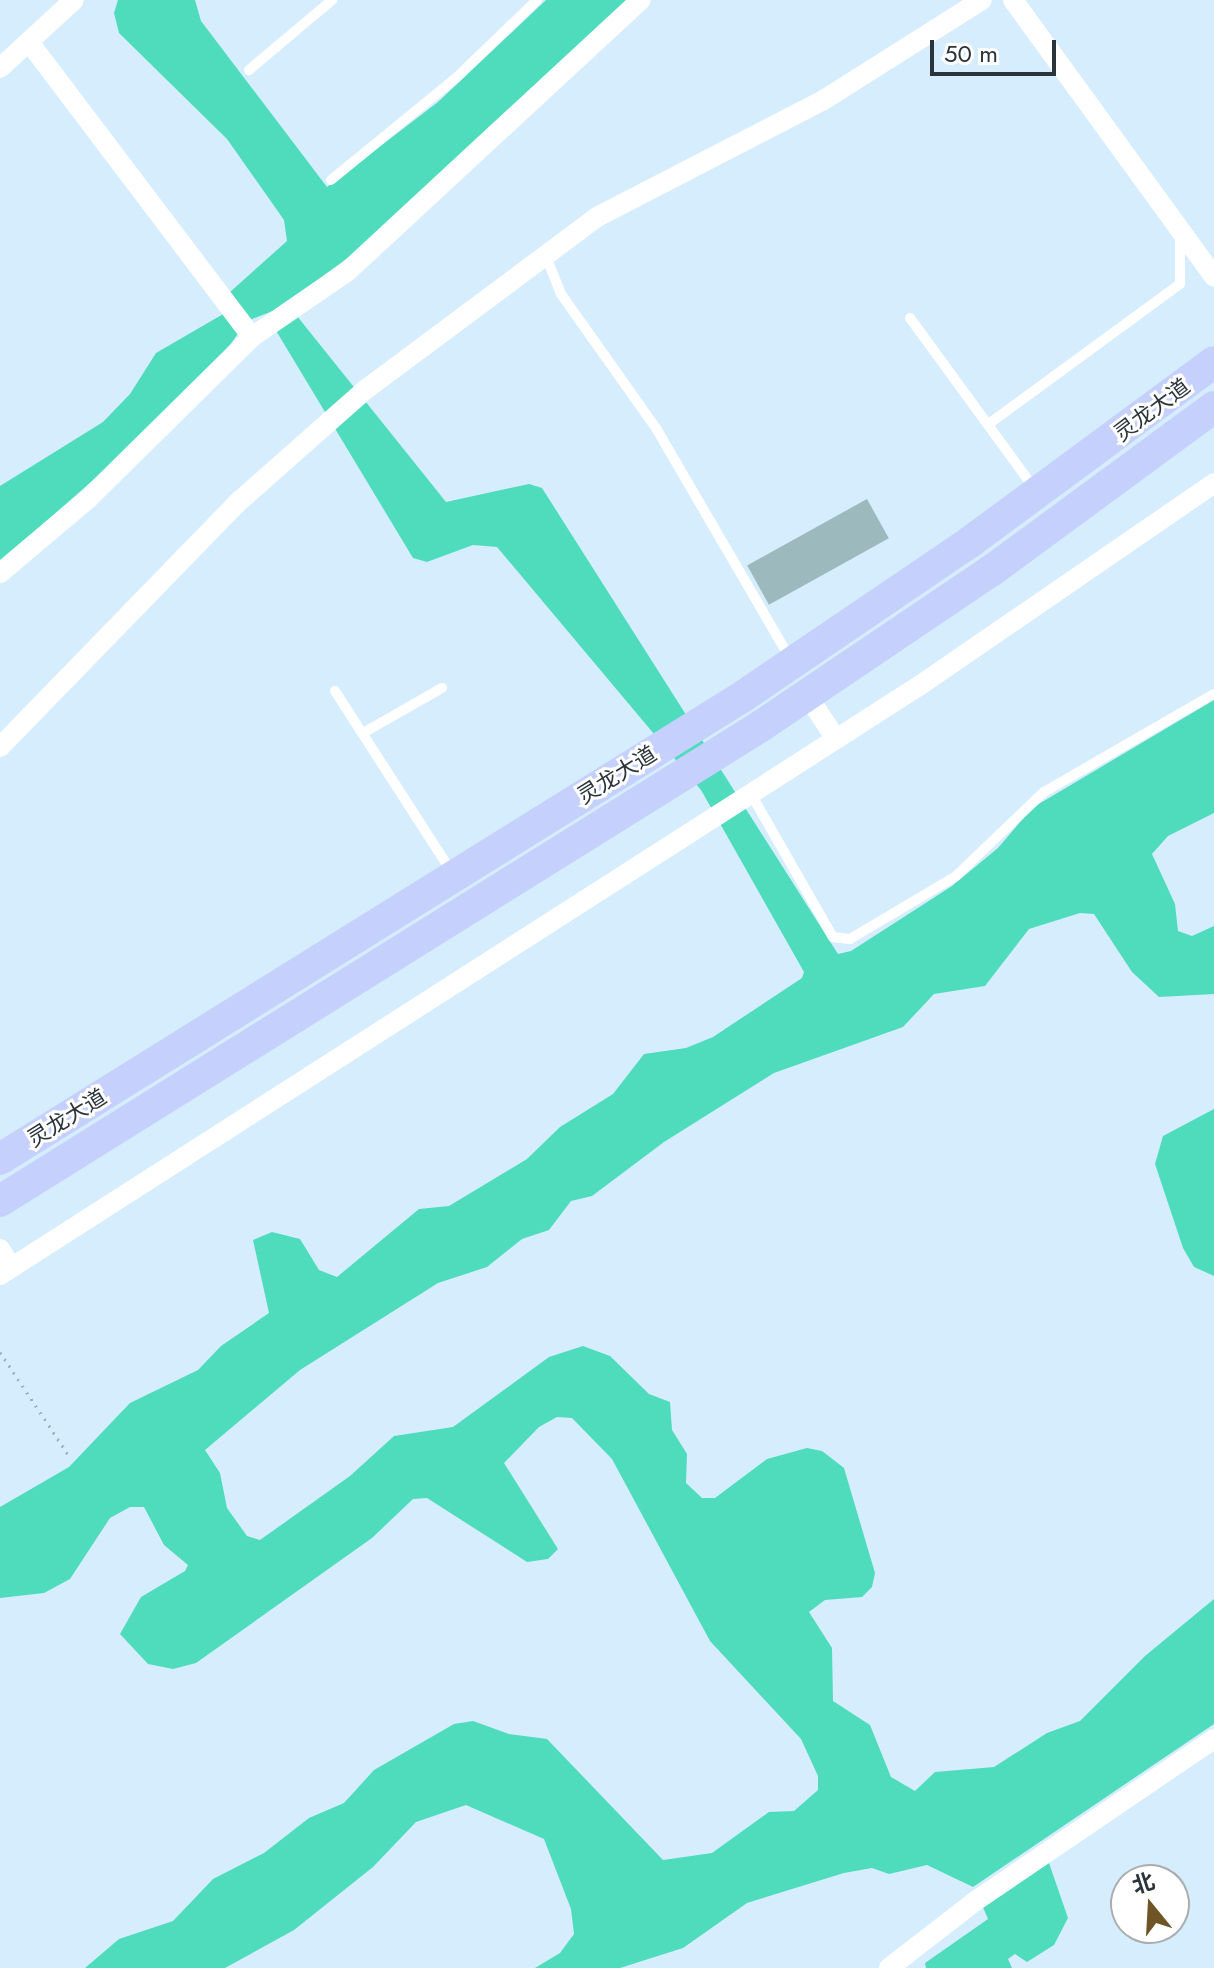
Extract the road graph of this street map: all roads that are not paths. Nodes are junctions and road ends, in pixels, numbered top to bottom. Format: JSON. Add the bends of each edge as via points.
{"nodes":[{"id":1,"x":74,"y":0,"type":"edge"},
{"id":2,"x":332,"y":0,"type":"edge"},
{"id":3,"x":537,"y":0,"type":"edge"},
{"id":4,"x":641,"y":0,"type":"edge"},
{"id":5,"x":982,"y":0,"type":"edge"},
{"id":6,"x":1013,"y":0,"type":"edge"},
{"id":7,"x":29,"y":42,"type":"junction"},
{"id":8,"x":0,"y":68,"type":"edge"},
{"id":9,"x":249,"y":70,"type":"dead end"},
{"id":10,"x":331,"y":180,"type":"dead end"},
{"id":11,"x":1180,"y":229,"type":"junction"},
{"id":12,"x":546,"y":254,"type":"junction"},
{"id":13,"x":1214,"y":277,"type":"edge"},
{"id":14,"x":910,"y":318,"type":"dead end"},
{"id":15,"x":249,"y":332,"type":"junction"},
{"id":16,"x":1214,"y":362,"type":"edge"},
{"id":17,"x":1214,"y":407,"type":"edge"},
{"id":18,"x":990,"y":423,"type":"junction"},
{"id":19,"x":1214,"y":483,"type":"edge"},
{"id":20,"x":1038,"y":494,"type":"junction"},
{"id":21,"x":0,"y":573,"type":"edge"},
{"id":22,"x":793,"y":662,"type":"junction"},
{"id":23,"x":442,"y":688,"type":"dead end"},
{"id":24,"x":335,"y":691,"type":"dead end"},
{"id":25,"x":1214,"y":694,"type":"edge"},
{"id":26,"x":807,"y":695,"type":"junction"},
{"id":27,"x":363,"y":733,"type":"junction"},
{"id":28,"x":836,"y":739,"type":"junction"},
{"id":29,"x":0,"y":747,"type":"edge"},
{"id":30,"x":748,"y":795,"type":"junction"},
{"id":31,"x":455,"y":876,"type":"junction"},
{"id":32,"x":0,"y":1159,"type":"edge"},
{"id":33,"x":0,"y":1201,"type":"edge"},
{"id":34,"x":0,"y":1249,"type":"edge"},
{"id":35,"x":6,"y":1271,"type":"edge"},
{"id":36,"x":1214,"y":1739,"type":"edge"},
{"id":37,"x":889,"y":1968,"type":"edge"}],
"edges":[{"from":1,"to":7,"type":"street"},
{"from":2,"to":9,"type":"lane"},
{"from":3,"to":10,"type":"lane","via":[[456,78]]},
{"from":4,"to":15,"type":"street","via":[[348,271]]},
{"from":5,"to":12,"type":"street","via":[[822,101],[619,204]]},
{"from":6,"to":11,"type":"street"},
{"from":7,"to":8,"type":"street"},
{"from":7,"to":15,"type":"street"},
{"from":11,"to":13,"type":"street"},
{"from":11,"to":18,"type":"lane","via":[[1180,284]]},
{"from":12,"to":22,"type":"lane","via":[[561,294],[656,428]]},
{"from":12,"to":29,"type":"street","via":[[365,390],[235,505]]},
{"from":14,"to":18,"type":"lane"},
{"from":15,"to":21,"type":"street","via":[[88,499]]},
{"from":16,"to":20,"type":"main road","name":"灵龙大道"},
{"from":17,"to":26,"type":"main road","name":"灵龙大道","via":[[1025,547]]},
{"from":18,"to":20,"type":"lane"},
{"from":19,"to":28,"type":"street"},
{"from":20,"to":22,"type":"main road","name":"灵龙大道"},
{"from":22,"to":31,"type":"main road","name":"灵龙大道"},
{"from":23,"to":27,"type":"lane"},
{"from":24,"to":27,"type":"lane"},
{"from":25,"to":30,"type":"lane","via":[[1044,792],[956,876],[850,939],[833,937]]},
{"from":26,"to":28,"type":"street"},
{"from":26,"to":33,"type":"main road","name":"灵龙大道"},
{"from":27,"to":31,"type":"lane"},
{"from":28,"to":30,"type":"street"},
{"from":30,"to":35,"type":"street","via":[[270,1107]]},
{"from":31,"to":32,"type":"main road","name":"灵龙大道"},
{"from":34,"to":35,"type":"street"},
{"from":36,"to":37,"type":"street","via":[[974,1902]]}]}
